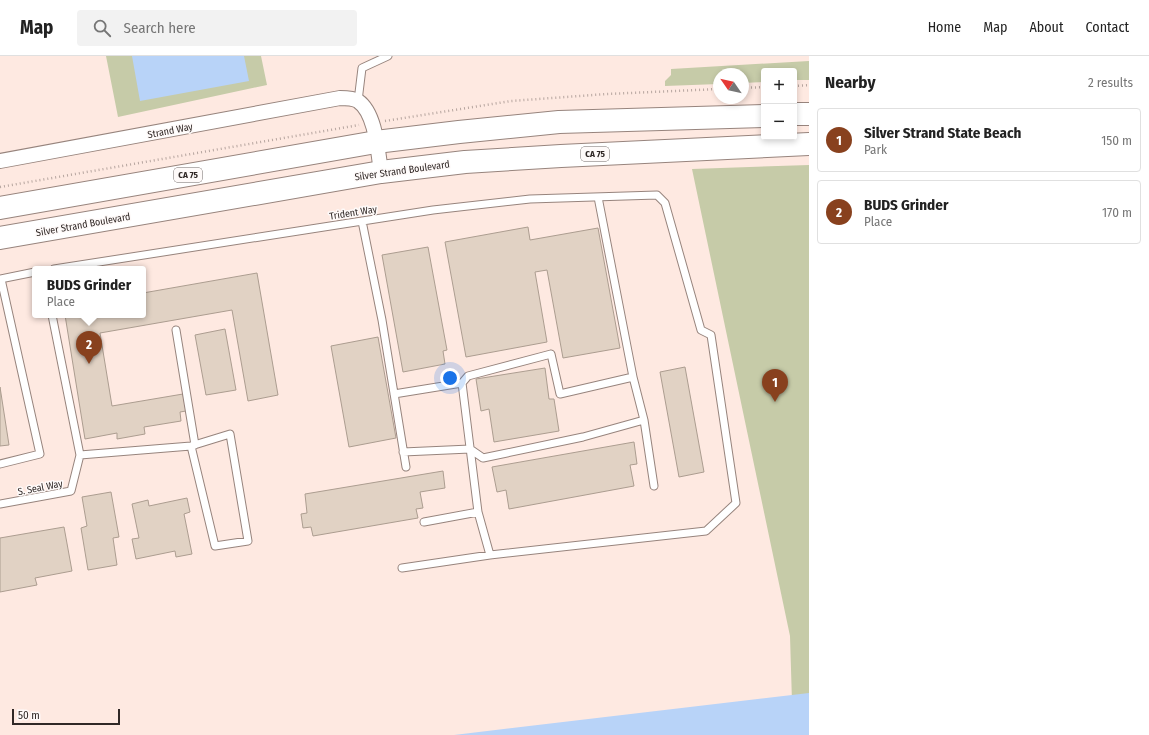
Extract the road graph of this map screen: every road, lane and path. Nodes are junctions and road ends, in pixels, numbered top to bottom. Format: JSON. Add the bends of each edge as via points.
{"nodes":[{"id":1,"x":388,"y":56,"type":"edge"},
{"id":2,"x":809,"y":85,"type":"edge"},
{"id":3,"x":797,"y":86,"type":"edge"},
{"id":4,"x":761,"y":87,"type":"edge"},
{"id":5,"x":749,"y":88,"type":"edge"},
{"id":6,"x":358,"y":101,"type":"junction"},
{"id":7,"x":797,"y":114,"type":"edge"},
{"id":8,"x":809,"y":114,"type":"edge"},
{"id":9,"x":761,"y":116,"type":"edge"},
{"id":10,"x":376,"y":142,"type":"junction"},
{"id":11,"x":809,"y":144,"type":"edge"},
{"id":12,"x":0,"y":161,"type":"edge"},
{"id":13,"x":381,"y":172,"type":"junction"},
{"id":14,"x":598,"y":197,"type":"junction"},
{"id":15,"x":0,"y":208,"type":"edge"},
{"id":16,"x":362,"y":221,"type":"junction"},
{"id":17,"x":0,"y":238,"type":"edge"},
{"id":18,"x":73,"y":266,"type":"edge"},
{"id":19,"x":32,"y":273,"type":"edge"},
{"id":20,"x":0,"y":279,"type":"edge"},
{"id":21,"x":53,"y":318,"type":"edge"},
{"id":22,"x":176,"y":330,"type":"dead end"},
{"id":23,"x":633,"y":377,"type":"junction"},
{"id":24,"x":462,"y":383,"type":"junction"},
{"id":25,"x":394,"y":394,"type":"junction"},
{"id":26,"x":644,"y":420,"type":"junction"},
{"id":27,"x":193,"y":445,"type":"junction"},
{"id":28,"x":470,"y":449,"type":"junction"},
{"id":29,"x":403,"y":452,"type":"junction"},
{"id":30,"x":80,"y":455,"type":"junction"},
{"id":31,"x":0,"y":464,"type":"edge"},
{"id":32,"x":406,"y":467,"type":"dead end"},
{"id":33,"x":654,"y":486,"type":"dead end"},
{"id":34,"x":0,"y":504,"type":"edge"},
{"id":35,"x":478,"y":512,"type":"junction"},
{"id":36,"x":424,"y":522,"type":"dead end"},
{"id":37,"x":490,"y":556,"type":"junction"},
{"id":38,"x":402,"y":568,"type":"dead end"}],
"edges":[{"from":1,"to":6,"type":"lane","via":[[362,68]]},
{"from":2,"to":3,"type":"path"},
{"from":4,"to":5,"type":"path"},
{"from":6,"to":10,"type":"street","via":[[372,122]]},
{"from":6,"to":12,"type":"street","name":"Strand Way","via":[[340,98]]},
{"from":7,"to":8,"type":"highway"},
{"from":9,"to":10,"type":"highway","number":"CA 75","via":[[559,122]]},
{"from":10,"to":13,"type":"street"},
{"from":10,"to":15,"type":"highway","number":"CA 75"},
{"from":11,"to":13,"type":"highway","name":"Silver Strand Boulevard","number":"CA 75","via":[[472,161]]},
{"from":13,"to":17,"type":"highway","name":"Silver Strand Boulevard","number":"CA 75"},
{"from":14,"to":16,"type":"lane","name":"Trident Way","via":[[530,199]]},
{"from":14,"to":23,"type":"lane"},
{"from":14,"to":37,"type":"lane","name":"Trident Way","via":[[657,195],[665,203],[701,330],[711,335],[736,503],[706,531]]},
{"from":16,"to":18,"type":"lane","name":"Trident Way"},
{"from":16,"to":25,"type":"lane"},
{"from":19,"to":20,"type":"lane"},
{"from":20,"to":31,"type":"lane","via":[[40,454]]},
{"from":21,"to":30,"type":"lane"},
{"from":22,"to":27,"type":"lane"},
{"from":23,"to":24,"type":"lane","via":[[560,394],[550,354],[468,376]]},
{"from":23,"to":26,"type":"lane"},
{"from":24,"to":25,"type":"lane"},
{"from":24,"to":28,"type":"lane"},
{"from":25,"to":29,"type":"lane"},
{"from":26,"to":28,"type":"lane","via":[[583,437],[483,458]]},
{"from":26,"to":33,"type":"lane"},
{"from":27,"to":27,"type":"lane","via":[[215,546],[248,541],[230,434]]},
{"from":27,"to":30,"type":"lane"},
{"from":28,"to":29,"type":"lane"},
{"from":28,"to":35,"type":"lane"},
{"from":29,"to":32,"type":"lane"},
{"from":30,"to":34,"type":"lane","name":"S. Seal Way","via":[[71,491]]},
{"from":35,"to":36,"type":"lane"},
{"from":35,"to":37,"type":"lane"},
{"from":37,"to":38,"type":"lane"}]}
